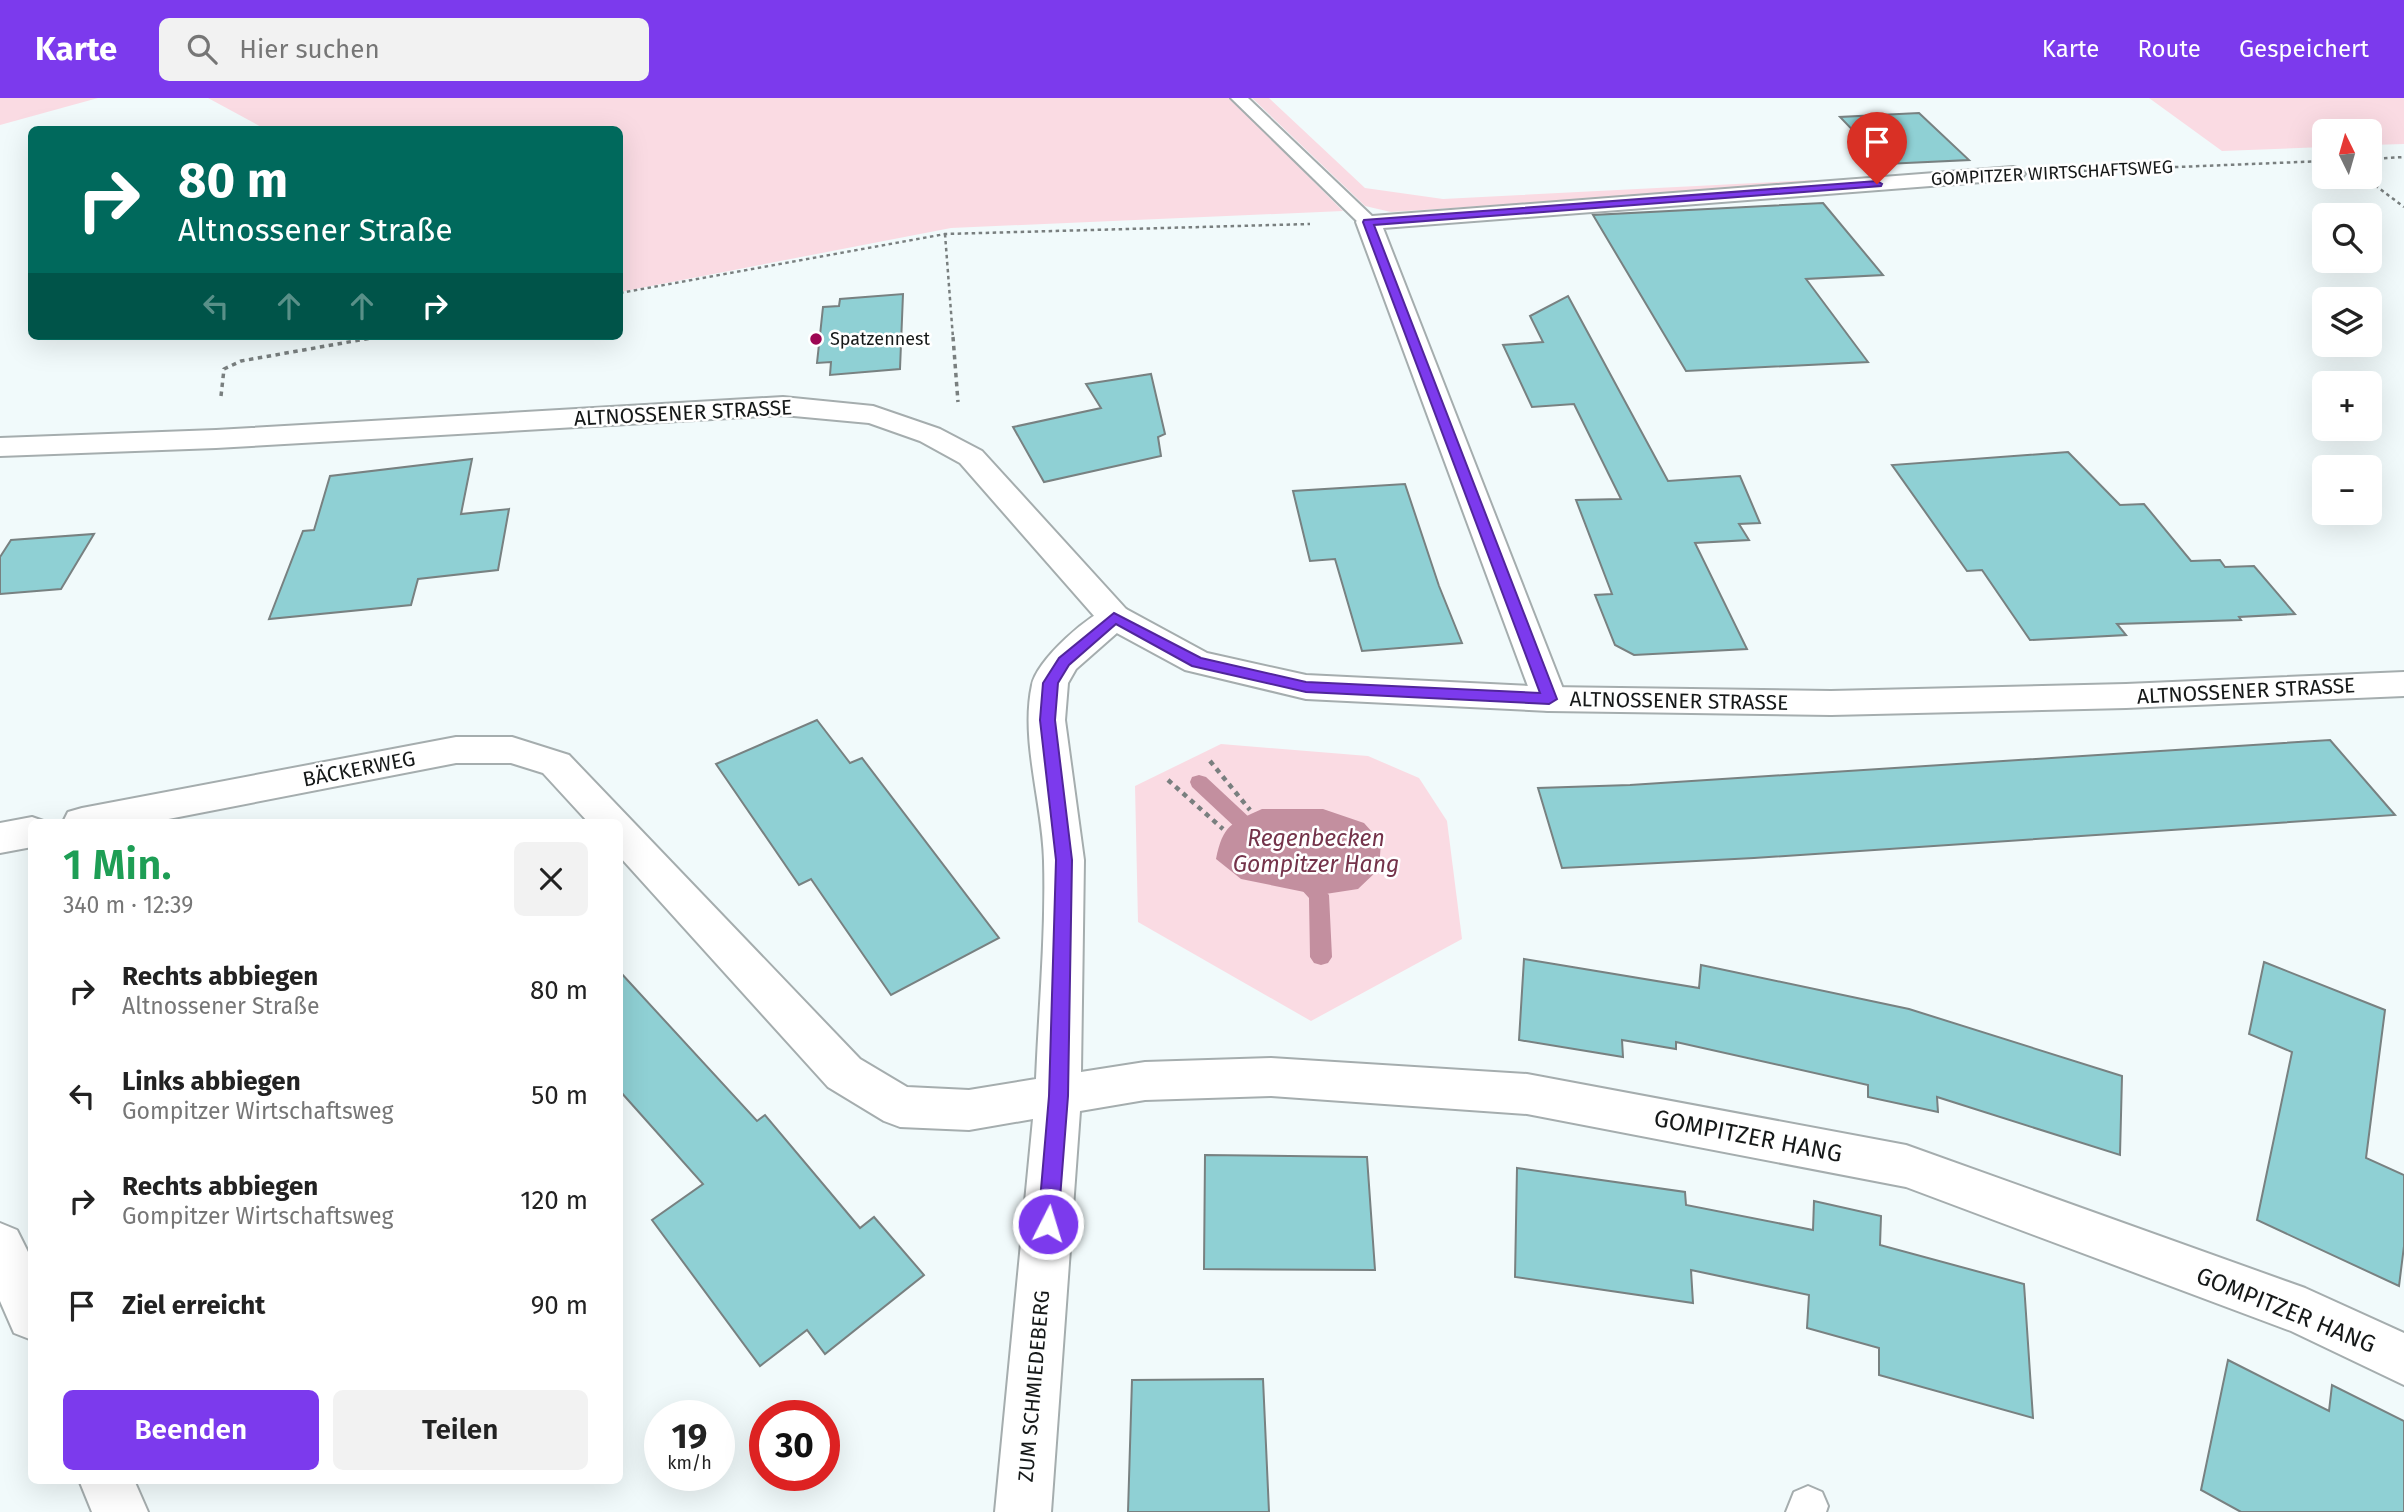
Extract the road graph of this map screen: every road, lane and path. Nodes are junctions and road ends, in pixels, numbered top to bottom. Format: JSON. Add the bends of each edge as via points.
{"nodes":[{"id":1,"x":1240,"y":98,"type":"edge"},
{"id":2,"x":2404,"y":157,"type":"edge"},
{"id":3,"x":2382,"y":158,"type":"edge"},
{"id":4,"x":2312,"y":162,"type":"edge"},
{"id":5,"x":2013,"y":174,"type":"joint"},
{"id":6,"x":2380,"y":189,"type":"edge"},
{"id":7,"x":2404,"y":207,"type":"edge"},
{"id":8,"x":1368,"y":222,"type":"junction"},
{"id":9,"x":944,"y":234,"type":"junction"},
{"id":10,"x":623,"y":292,"type":"edge"},
{"id":11,"x":359,"y":340,"type":"edge"},
{"id":12,"x":930,"y":435,"type":"junction"},
{"id":13,"x":216,"y":439,"type":"junction"},
{"id":14,"x":0,"y":447,"type":"edge"},
{"id":15,"x":1114,"y":617,"type":"junction"},
{"id":16,"x":2404,"y":684,"type":"edge"},
{"id":17,"x":1549,"y":699,"type":"junction"},
{"id":18,"x":1210,"y":761,"type":"dead end"},
{"id":19,"x":1168,"y":780,"type":"dead end"},
{"id":20,"x":1250,"y":810,"type":"dead end"},
{"id":21,"x":98,"y":819,"type":"edge"},
{"id":22,"x":608,"y":819,"type":"edge"},
{"id":23,"x":1223,"y":829,"type":"dead end"},
{"id":24,"x":28,"y":833,"type":"edge"},
{"id":25,"x":623,"y":835,"type":"edge"},
{"id":26,"x":0,"y":838,"type":"edge"},
{"id":27,"x":1058,"y":1096,"type":"junction"},
{"id":28,"x":0,"y":1246,"type":"edge"},
{"id":29,"x":28,"y":1307,"type":"edge"},
{"id":30,"x":2404,"y":1360,"type":"edge"},
{"id":31,"x":108,"y":1484,"type":"edge"},
{"id":32,"x":120,"y":1512,"type":"edge"},
{"id":33,"x":1023,"y":1512,"type":"edge"}],
"edges":[{"from":1,"to":8,"type":"lane"},
{"from":2,"to":3,"type":"path"},
{"from":4,"to":5,"type":"path","name":"GOMPITZER WIRTSCHAFTSWEG"},
{"from":5,"to":8,"type":"street","name":"GOMPITZER WIRTSCHAFTSWEG"},
{"from":6,"to":7,"type":"path"},
{"from":8,"to":9,"type":"path"},
{"from":8,"to":17,"type":"street"},
{"from":9,"to":10,"type":"path"},
{"from":9,"to":12,"type":"path","via":[[959,419]]},
{"from":11,"to":13,"type":"path","via":[[241,361],[224,369]]},
{"from":12,"to":13,"type":"street","name":"ALTNOSSENER STRASSE","via":[[873,415],[783,406]]},
{"from":12,"to":15,"type":"street","name":"ALTNOSSENER STRASSE","via":[[971,457]]},
{"from":13,"to":14,"type":"street","name":"ALTNOSSENER STRASSE"},
{"from":15,"to":17,"type":"street","name":"ALTNOSSENER STRASSE","via":[[1197,662],[1306,687]]},
{"from":15,"to":27,"type":"street","name":"ZUM SCHMIEDEBERG","via":[[1064,661],[1050,683],[1048,720],[1064,860]]},
{"from":16,"to":17,"type":"street","name":"ALTNOSSENER STRASSE","via":[[1845,703]]},
{"from":18,"to":20,"type":"path"},
{"from":19,"to":23,"type":"path"},
{"from":21,"to":22,"type":"street","name":"BÄCKERWEG","via":[[456,750],[512,750],[556,764]]},
{"from":24,"to":26,"type":"street"},
{"from":25,"to":27,"type":"street","via":[[844,1073],[900,1107],[969,1110]]},
{"from":27,"to":30,"type":"street","name":"GOMPITZER HANG","via":[[1145,1081],[1271,1077],[1527,1094],[1906,1166],[2305,1312]]},
{"from":27,"to":33,"type":"street","name":"ZUM SCHMIEDEBERG"},
{"from":28,"to":29,"type":"street"},
{"from":31,"to":32,"type":"street"}]}
